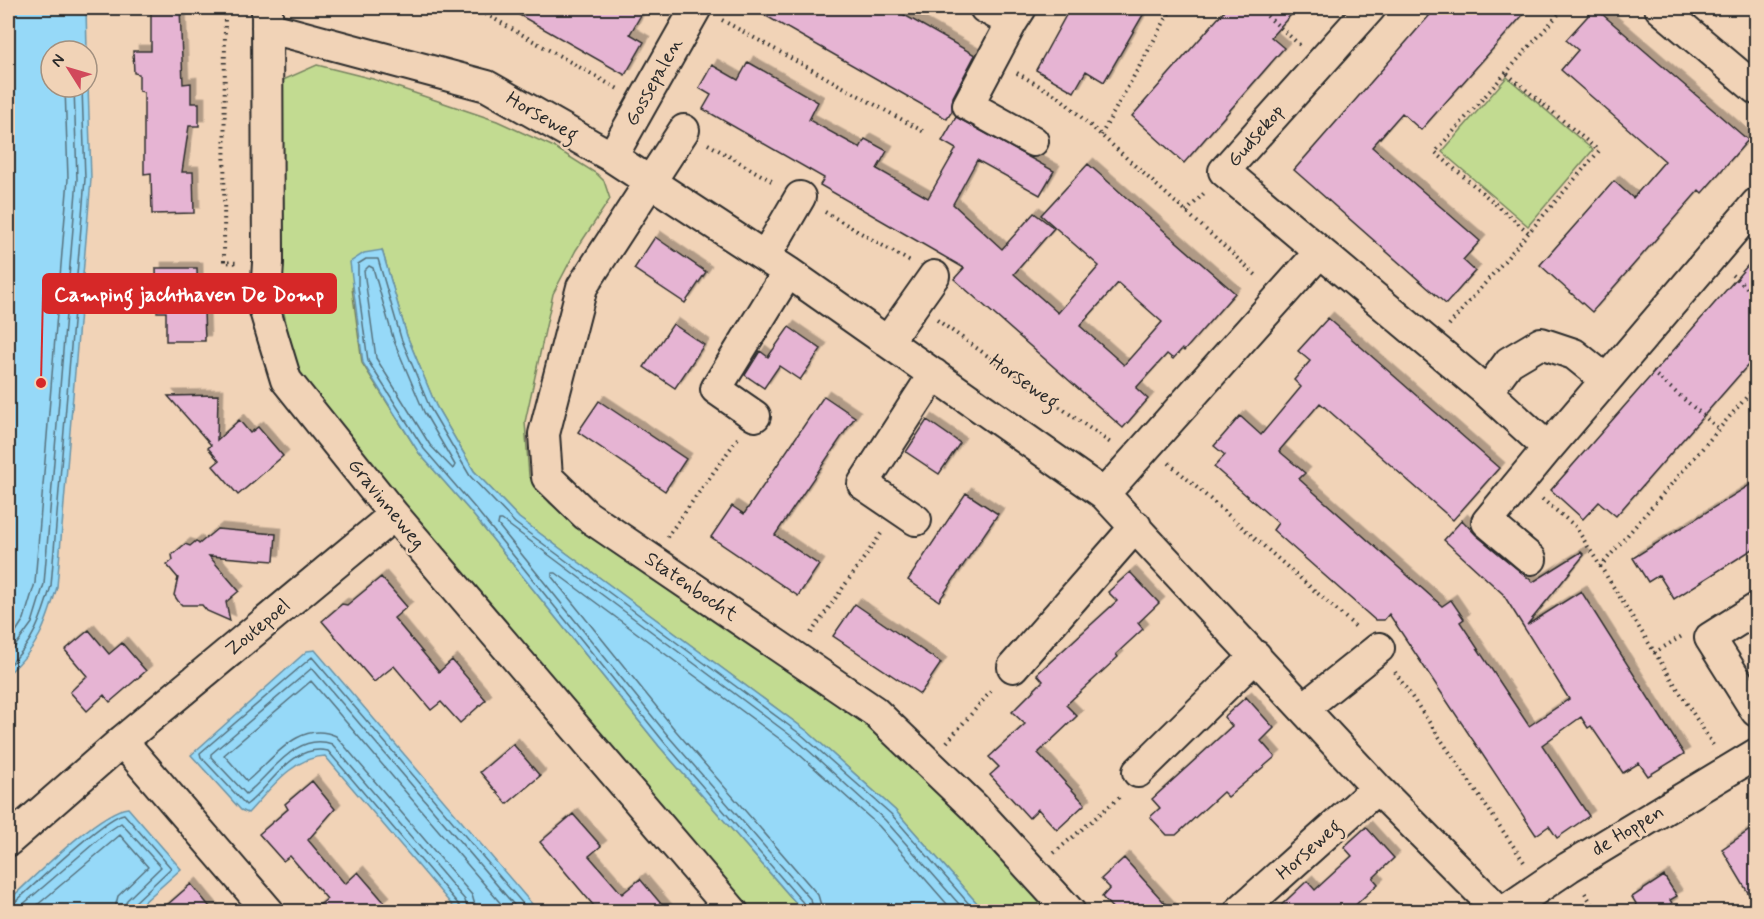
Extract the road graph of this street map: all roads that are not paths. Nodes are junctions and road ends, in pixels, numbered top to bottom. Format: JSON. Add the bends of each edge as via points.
{"nodes":[{"id":1,"x":985,"y":8,"type":"edge"},
{"id":2,"x":1370,"y":8,"type":"edge"},
{"id":3,"x":1660,"y":8,"type":"edge"},
{"id":4,"x":709,"y":13,"type":"edge"},
{"id":5,"x":1017,"y":15,"type":"edge"},
{"id":6,"x":267,"y":17,"type":"edge"},
{"id":7,"x":1756,"y":89,"type":"edge"},
{"id":8,"x":684,"y":130,"type":"dead end"},
{"id":9,"x":1033,"y":141,"type":"dead end"},
{"id":10,"x":612,"y":157,"type":"junction"},
{"id":11,"x":651,"y":183,"type":"junction"},
{"id":12,"x":800,"y":197,"type":"dead end"},
{"id":13,"x":1756,"y":204,"type":"edge"},
{"id":14,"x":1319,"y":253,"type":"junction"},
{"id":15,"x":777,"y":264,"type":"junction"},
{"id":16,"x":934,"y":276,"type":"dead end"},
{"id":17,"x":888,"y":341,"type":"junction"},
{"id":18,"x":934,"y":374,"type":"junction"},
{"id":19,"x":1605,"y":379,"type":"junction"},
{"id":20,"x":1487,"y":392,"type":"junction"},
{"id":21,"x":755,"y":416,"type":"road end"},
{"id":22,"x":1548,"y":448,"type":"junction"},
{"id":23,"x":1104,"y":494,"type":"junction"},
{"id":24,"x":907,"y":514,"type":"road end"},
{"id":25,"x":394,"y":515,"type":"junction"},
{"id":26,"x":1136,"y":526,"type":"junction"},
{"id":27,"x":1531,"y":559,"type":"dead end"},
{"id":28,"x":1756,"y":609,"type":"edge"},
{"id":29,"x":1379,"y":648,"type":"dead end"},
{"id":30,"x":1256,"y":656,"type":"junction"},
{"id":31,"x":1013,"y":667,"type":"road end"},
{"id":32,"x":1304,"y":708,"type":"junction"},
{"id":33,"x":1756,"y":711,"type":"edge"},
{"id":34,"x":122,"y":741,"type":"junction"},
{"id":35,"x":1756,"y":754,"type":"edge"},
{"id":36,"x":1137,"y":772,"type":"road end"},
{"id":37,"x":1377,"y":788,"type":"junction"},
{"id":38,"x":8,"y":841,"type":"edge"},
{"id":39,"x":1240,"y":911,"type":"edge"},
{"id":40,"x":269,"y":912,"type":"edge"},
{"id":41,"x":732,"y":912,"type":"edge"},
{"id":42,"x":1070,"y":912,"type":"edge"},
{"id":43,"x":1501,"y":912,"type":"edge"}],
"edges":[{"from":1,"to":5,"type":"street"},
{"from":2,"to":14,"type":"street","name":"Gudsekop","via":[[1224,171]]},
{"from":3,"to":7,"type":"street"},
{"from":4,"to":10,"type":"street","name":"Gossepalen"},
{"from":5,"to":9,"type":"street","via":[[968,105]]},
{"from":6,"to":10,"type":"street","name":"Horseweg","via":[[487,86]]},
{"from":6,"to":25,"type":"street","name":"Gravinneweg","via":[[265,311],[286,380]]},
{"from":8,"to":11,"type":"street","name":"Statenbocht"},
{"from":10,"to":11,"type":"street","name":"Horseweg"},
{"from":11,"to":15,"type":"street","name":"Horseweg"},
{"from":11,"to":42,"type":"street","name":"Statenbocht","via":[[582,287],[544,434],[547,477],[586,515],[874,711],[929,763]]},
{"from":12,"to":15,"type":"street"},
{"from":13,"to":19,"type":"street"},
{"from":14,"to":20,"type":"street","name":"Gudsekop"},
{"from":14,"to":23,"type":"street"},
{"from":15,"to":17,"type":"street","name":"Horseweg"},
{"from":15,"to":21,"type":"street","via":[[716,389]]},
{"from":16,"to":17,"type":"street"},
{"from":17,"to":18,"type":"street","name":"Horseweg"},
{"from":18,"to":23,"type":"street","name":"Horseweg"},
{"from":18,"to":24,"type":"street","via":[[863,484]]},
{"from":19,"to":20,"type":"street","via":[[1574,354],[1541,343],[1509,362]]},
{"from":19,"to":22,"type":"street"},
{"from":20,"to":22,"type":"street","name":"Gudsekop"},
{"from":22,"to":27,"type":"street","via":[[1487,522]]},
{"from":23,"to":26,"type":"street","name":"Horseweg"},
{"from":25,"to":34,"type":"street","name":"Zoutepoel"},
{"from":25,"to":41,"type":"street","name":"Gravinneweg"},
{"from":26,"to":30,"type":"street","name":"Horseweg"},
{"from":26,"to":31,"type":"street"},
{"from":28,"to":33,"type":"street","via":[[1710,638]]},
{"from":29,"to":32,"type":"street"},
{"from":30,"to":32,"type":"street","name":"Horseweg"},
{"from":30,"to":36,"type":"street"},
{"from":32,"to":37,"type":"street","name":"Horseweg"},
{"from":34,"to":38,"type":"street","name":"Zoutepoel"},
{"from":34,"to":40,"type":"street"},
{"from":35,"to":43,"type":"street","name":"de Hoppen"},
{"from":37,"to":39,"type":"street","name":"Horseweg"},
{"from":37,"to":43,"type":"street","name":"Horseweg"}]}
